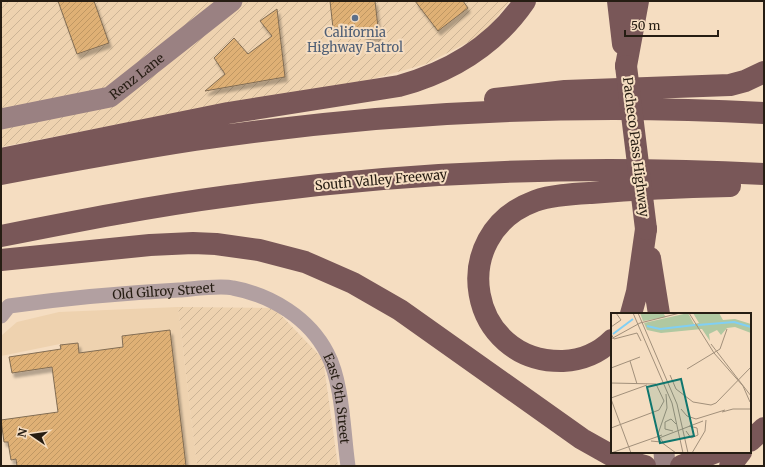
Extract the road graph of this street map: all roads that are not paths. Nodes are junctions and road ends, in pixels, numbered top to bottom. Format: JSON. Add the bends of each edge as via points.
{"nodes":[{"id":1,"x":232,"y":1,"type":"edge"},
{"id":2,"x":525,"y":1,"type":"edge"},
{"id":3,"x":618,"y":1,"type":"edge"},
{"id":4,"x":638,"y":1,"type":"edge"},
{"id":5,"x":626,"y":66,"type":"junction"},
{"id":6,"x":764,"y":72,"type":"edge"},
{"id":7,"x":764,"y":114,"type":"edge"},
{"id":8,"x":1,"y":119,"type":"edge"},
{"id":9,"x":302,"y":126,"type":"junction"},
{"id":10,"x":1,"y":159,"type":"edge"},
{"id":11,"x":1,"y":174,"type":"edge"},
{"id":12,"x":764,"y":174,"type":"edge"},
{"id":13,"x":764,"y":186,"type":"edge"},
{"id":14,"x":646,"y":229,"type":"junction"},
{"id":15,"x":1,"y":236,"type":"edge"},
{"id":16,"x":1,"y":260,"type":"edge"},
{"id":17,"x":631,"y":313,"type":"edge"},
{"id":18,"x":657,"y":313,"type":"edge"},
{"id":19,"x":1,"y":316,"type":"edge"},
{"id":20,"x":316,"y":335,"type":"joint"},
{"id":21,"x":611,"y":341,"type":"edge"},
{"id":22,"x":764,"y":423,"type":"edge"},
{"id":23,"x":764,"y":428,"type":"edge"},
{"id":24,"x":751,"y":432,"type":"edge"},
{"id":25,"x":751,"y":441,"type":"edge"},
{"id":26,"x":664,"y":453,"type":"edge"},
{"id":27,"x":713,"y":453,"type":"edge"},
{"id":28,"x":740,"y":453,"type":"edge"},
{"id":29,"x":686,"y":462,"type":"edge"},
{"id":30,"x":348,"y":466,"type":"edge"},
{"id":31,"x":645,"y":466,"type":"edge"},
{"id":32,"x":665,"y":466,"type":"edge"},
{"id":33,"x":730,"y":466,"type":"edge"}],
"edges":[{"from":1,"to":8,"type":"street","name":"Renz Lane","via":[[110,97]]},
{"from":2,"to":10,"type":"highway","via":[[497,34],[476,52],[421,80],[399,86],[177,122]]},
{"from":3,"to":5,"type":"highway","name":"Pacheco Pass Highway"},
{"from":4,"to":5,"type":"highway"},
{"from":5,"to":14,"type":"highway","name":"Pacheco Pass Highway","bridge":true},
{"from":6,"to":9,"type":"highway","via":[[730,85],[532,94]]},
{"from":7,"to":9,"type":"highway","via":[[624,109],[519,111],[411,116]]},
{"from":9,"to":11,"type":"highway","via":[[180,142]]},
{"from":12,"to":15,"type":"highway","name":"South Valley Freeway","via":[[662,170],[553,170],[391,178],[229,196]]},
{"from":13,"to":21,"type":"highway","via":[[653,188],[552,197],[519,208],[503,220],[484,247],[478,265],[477,285],[480,301],[488,319],[500,335],[517,349],[536,358],[555,361],[574,360],[592,354]]},
{"from":14,"to":17,"type":"highway","via":[[637,292]]},
{"from":14,"to":18,"type":"highway","name":"Pacheco Pass Highway"},
{"from":16,"to":31,"type":"highway","via":[[194,243],[259,250],[305,262],[353,283],[400,310],[582,439],[616,458]]},
{"from":19,"to":20,"type":"street","name":"Old Gilroy Street","via":[[9,306],[78,296],[232,287],[285,308]]},
{"from":20,"to":30,"type":"street","name":"East 9th Street","via":[[328,354],[336,374]]},
{"from":22,"to":24,"type":"highway"},
{"from":23,"to":25,"type":"highway"},
{"from":26,"to":32,"type":"street"},
{"from":27,"to":29,"type":"highway"},
{"from":28,"to":33,"type":"highway"}]}
